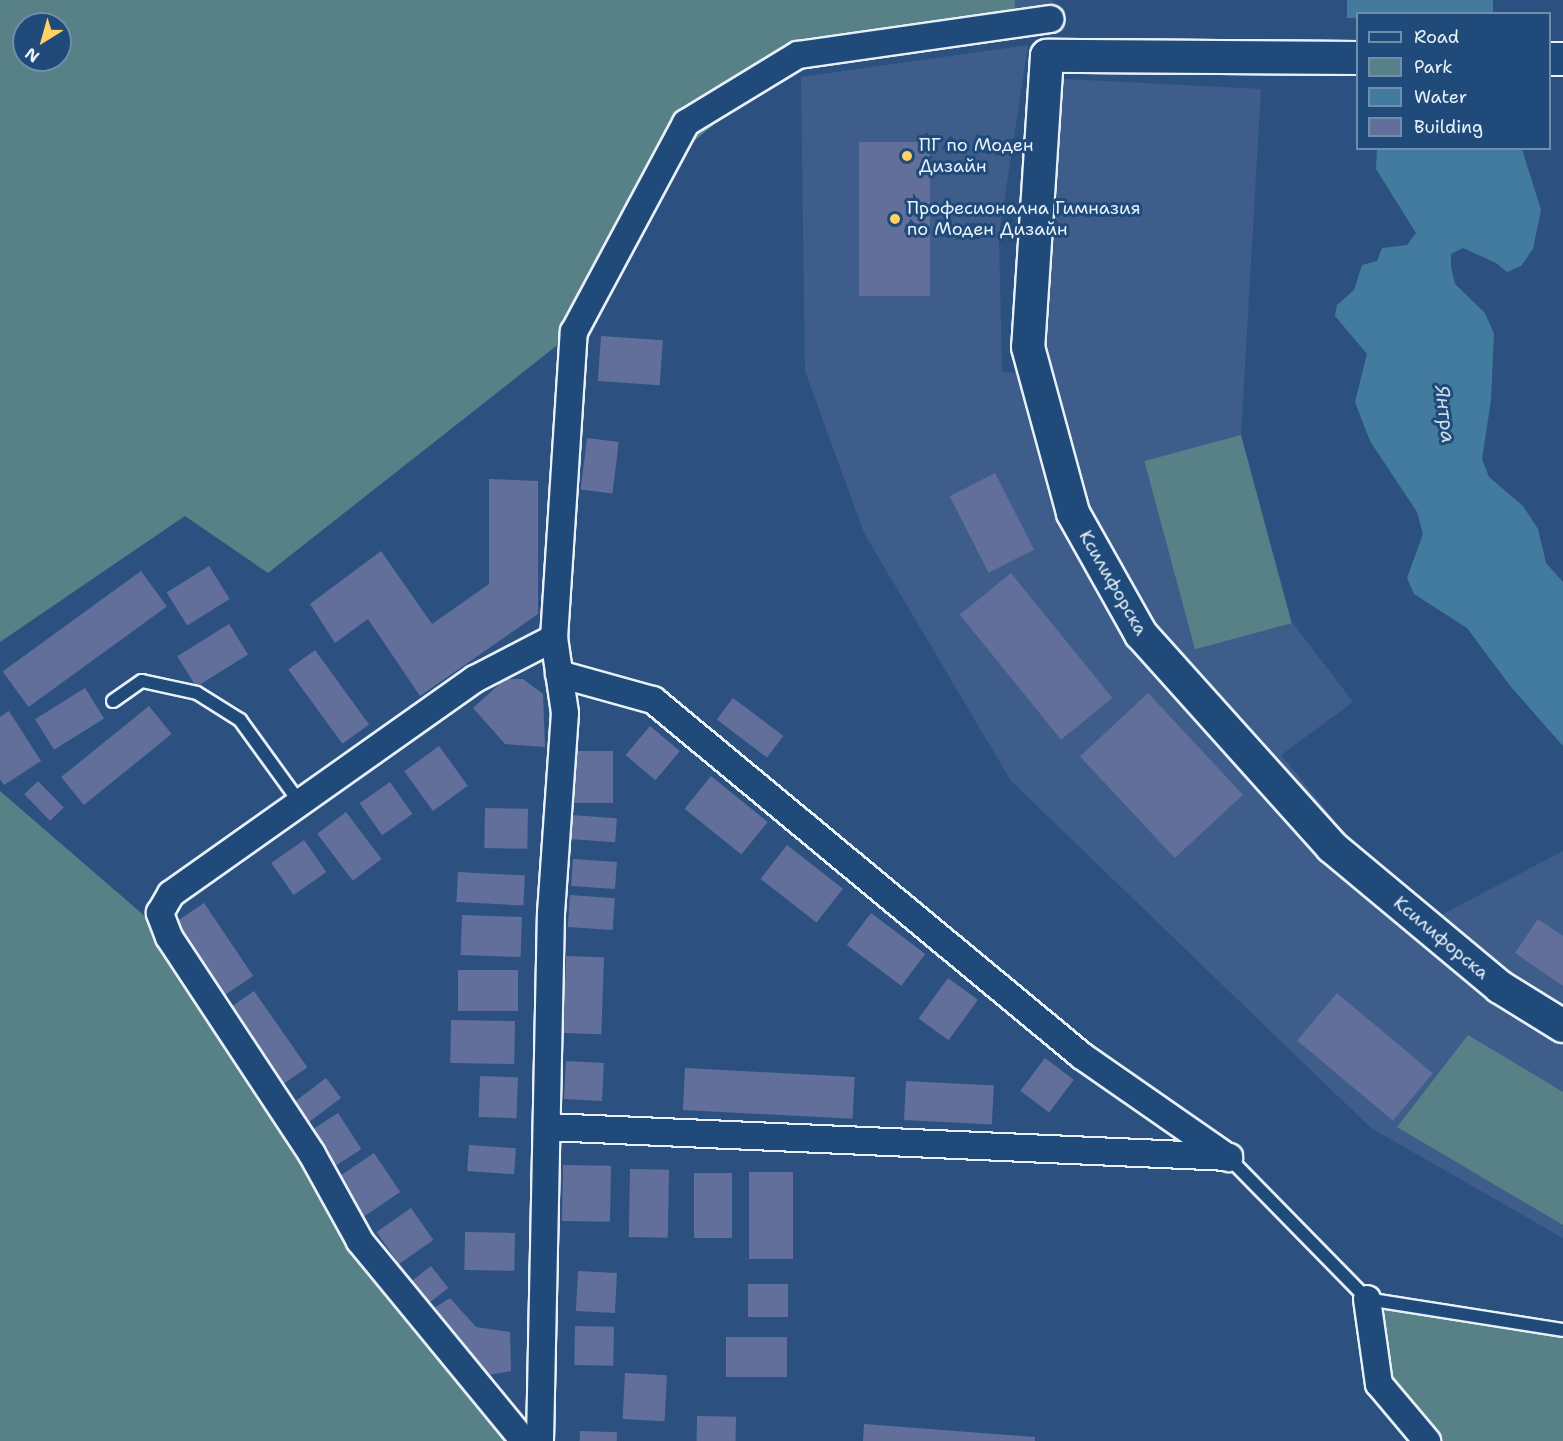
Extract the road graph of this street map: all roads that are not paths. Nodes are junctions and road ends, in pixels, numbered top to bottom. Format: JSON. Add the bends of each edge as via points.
{"nodes":[{"id":1,"x":1051,"y":10,"type":"edge"},
{"id":2,"x":1047,"y":56,"type":"junction"},
{"id":3,"x":1356,"y":58,"type":"edge"},
{"id":4,"x":554,"y":638,"type":"junction"},
{"id":5,"x":560,"y":674,"type":"junction"},
{"id":6,"x":113,"y":701,"type":"dead end"},
{"id":7,"x":300,"y":803,"type":"junction"},
{"id":8,"x":1563,"y":1026,"type":"edge"},
{"id":9,"x":548,"y":1127,"type":"junction"},
{"id":10,"x":1229,"y":1158,"type":"junction"},
{"id":11,"x":1367,"y":1299,"type":"junction"},
{"id":12,"x":1563,"y":1330,"type":"edge"},
{"id":13,"x":524,"y":1441,"type":"edge"},
{"id":14,"x":540,"y":1441,"type":"edge"},
{"id":15,"x":1427,"y":1441,"type":"edge"}],
"edges":[{"from":1,"to":2,"type":"street","name":"Ксилифорска"},
{"from":1,"to":4,"type":"street","via":[[798,55],[686,123],[574,332]]},
{"from":2,"to":3,"type":"street"},
{"from":2,"to":8,"type":"street","name":"Ксилифорска","via":[[1028,347],[1073,513],[1141,634],[1332,847],[1500,987]]},
{"from":4,"to":5,"type":"street"},
{"from":4,"to":7,"type":"street","via":[[475,679]]},
{"from":5,"to":9,"type":"street","via":[[565,713],[551,913]]},
{"from":5,"to":10,"type":"street","via":[[653,700],[1082,1056]]},
{"from":6,"to":7,"type":"lane","via":[[142,681],[197,693],[240,720]]},
{"from":7,"to":13,"type":"street","via":[[171,894],[160,914],[169,937],[312,1154],[360,1241]]},
{"from":9,"to":10,"type":"street"},
{"from":9,"to":14,"type":"street","via":[[543,1192]]},
{"from":10,"to":11,"type":"lane"},
{"from":11,"to":12,"type":"lane"},
{"from":11,"to":15,"type":"street","via":[[1378,1384]]}]}
